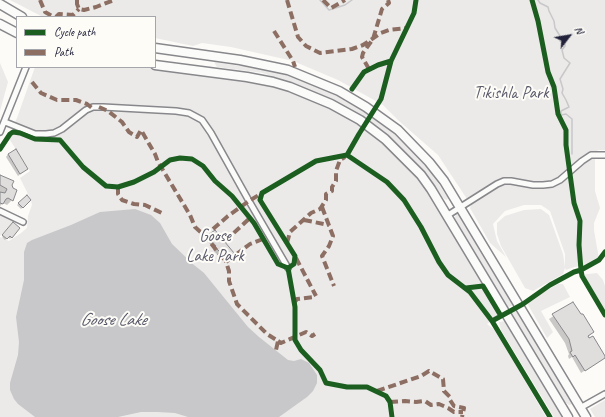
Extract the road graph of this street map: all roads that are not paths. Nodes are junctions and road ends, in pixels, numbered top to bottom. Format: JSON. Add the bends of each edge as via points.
{"nodes":[{"id":1,"x":0,"y":4,"type":"edge"},
{"id":2,"x":20,"y":16,"type":"edge"},
{"id":3,"x":0,"y":24,"type":"edge"},
{"id":4,"x":16,"y":32,"type":"edge"},
{"id":5,"x":156,"y":48,"type":"edge"},
{"id":6,"x":156,"y":65,"type":"edge"},
{"id":7,"x":26,"y":68,"type":"edge"},
{"id":8,"x":5,"y":122,"type":"junction"},
{"id":9,"x":0,"y":132,"type":"edge"},
{"id":10,"x":605,"y":155,"type":"edge"},
{"id":11,"x":461,"y":207,"type":"junction"},
{"id":12,"x":0,"y":211,"type":"edge"},
{"id":13,"x":448,"y":215,"type":"junction"},
{"id":14,"x":23,"y":222,"type":"dead end"},
{"id":15,"x":288,"y":268,"type":"dead end"},
{"id":16,"x":605,"y":394,"type":"edge"},
{"id":17,"x":559,"y":402,"type":"junction"},
{"id":18,"x":580,"y":408,"type":"junction"},
{"id":19,"x":568,"y":417,"type":"edge"},
{"id":20,"x":586,"y":417,"type":"edge"}],
"edges":[{"from":1,"to":2,"type":"main road"},
{"from":3,"to":4,"type":"main road"},
{"from":5,"to":11,"type":"main road","via":[[240,60],[288,70],[339,90],[382,118],[413,145],[444,181]]},
{"from":6,"to":13,"type":"main road","via":[[273,82],[331,104],[374,130],[397,151],[421,175]]},
{"from":7,"to":8,"type":"street"},
{"from":8,"to":9,"type":"street"},
{"from":8,"to":15,"type":"street","via":[[35,134],[46,134],[54,133],[80,113],[93,107],[189,113],[202,120],[211,133]]},
{"from":10,"to":11,"type":"street","via":[[591,155],[552,184],[543,186],[504,181]]},
{"from":11,"to":13,"type":"street"},
{"from":11,"to":18,"type":"main road"},
{"from":12,"to":14,"type":"street"},
{"from":13,"to":17,"type":"main road"},
{"from":16,"to":18,"type":"street"},
{"from":17,"to":18,"type":"main road","via":[[570,409]]},
{"from":17,"to":19,"type":"main road"},
{"from":18,"to":20,"type":"main road"}]}
